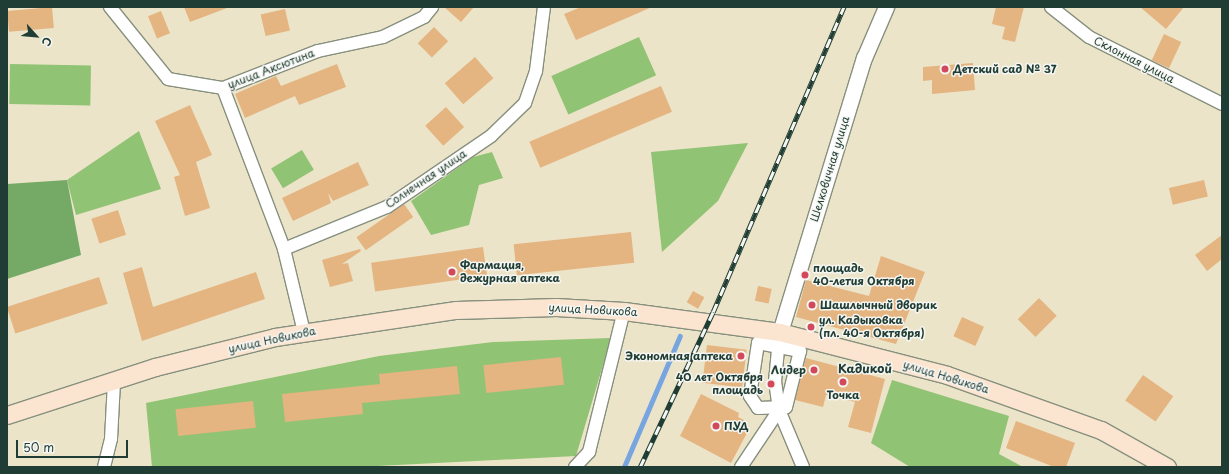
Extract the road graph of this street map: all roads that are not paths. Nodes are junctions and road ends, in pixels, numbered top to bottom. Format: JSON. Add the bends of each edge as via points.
{"nodes":[{"id":1,"x":110,"y":7,"type":"edge"},
{"id":2,"x":432,"y":7,"type":"edge"},
{"id":3,"x":544,"y":7,"type":"edge"},
{"id":4,"x":886,"y":7,"type":"edge"},
{"id":5,"x":1051,"y":7,"type":"edge"},
{"id":6,"x":223,"y":88,"type":"junction"},
{"id":7,"x":1222,"y":104,"type":"edge"},
{"id":8,"x":284,"y":249,"type":"junction"},
{"id":9,"x":624,"y":311,"type":"junction"},
{"id":10,"x":304,"y":332,"type":"junction"},
{"id":11,"x":779,"y":340,"type":"junction"},
{"id":12,"x":114,"y":381,"type":"junction"},
{"id":13,"x":778,"y":409,"type":"junction"},
{"id":14,"x":7,"y":415,"type":"edge"},
{"id":15,"x":104,"y":467,"type":"edge"},
{"id":16,"x":575,"y":467,"type":"edge"},
{"id":17,"x":741,"y":467,"type":"edge"},
{"id":18,"x":803,"y":467,"type":"edge"},
{"id":19,"x":1167,"y":467,"type":"edge"}],
"edges":[{"from":1,"to":6,"type":"street","name":"улица Аксютина","via":[[168,79]]},
{"from":2,"to":6,"type":"street","name":"улица Аксютина","via":[[424,17],[383,37],[318,51]]},
{"from":3,"to":8,"type":"street","name":"Солнечная улица","via":[[536,71],[525,103],[491,136],[387,207]]},
{"from":4,"to":11,"type":"street","name":"Шелковичная улица","via":[[864,58]]},
{"from":5,"to":7,"type":"street","name":"Склонная улица","via":[[1089,37]]},
{"from":6,"to":8,"type":"street"},
{"from":8,"to":10,"type":"street"},
{"from":9,"to":10,"type":"main road","name":"улица Новикова","via":[[556,307],[456,310]]},
{"from":9,"to":11,"type":"main road","name":"улица Новикова"},
{"from":9,"to":16,"type":"street","via":[[589,452]]},
{"from":10,"to":12,"type":"main road","name":"улица Новикова","via":[[155,367]]},
{"from":11,"to":13,"type":"street","via":[[775,381]]},
{"from":11,"to":13,"type":"street","via":[[800,351],[786,407]]},
{"from":11,"to":13,"type":"street","via":[[758,343],[750,396],[758,408]]},
{"from":11,"to":19,"type":"main road","name":"улица Новикова","via":[[947,375],[1101,430]]},
{"from":12,"to":14,"type":"main road","name":"улица Новикова"},
{"from":12,"to":15,"type":"street","via":[[111,438]]},
{"from":13,"to":17,"type":"street"},
{"from":13,"to":18,"type":"street"}]}
